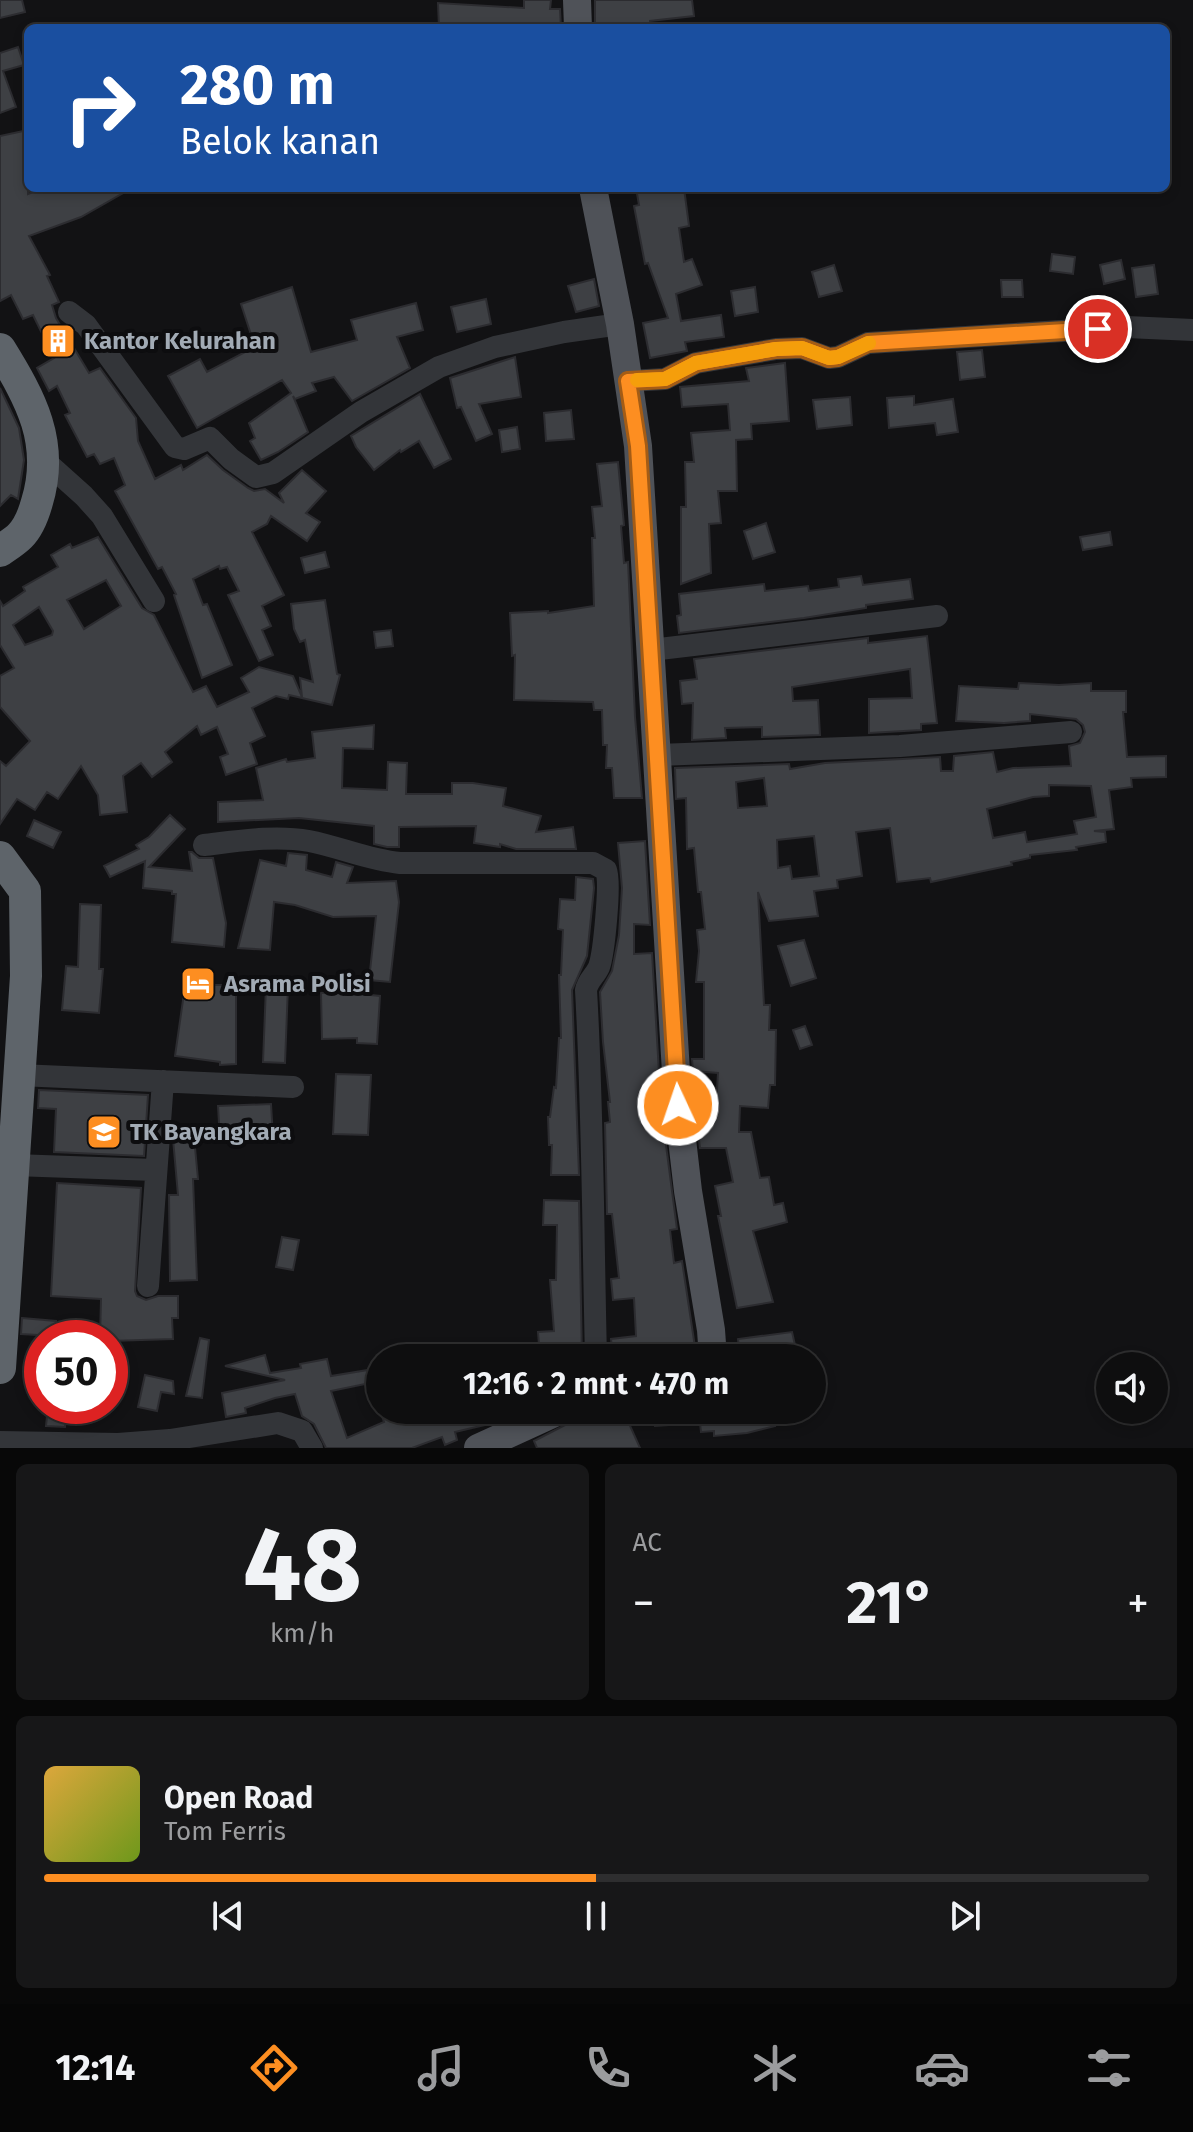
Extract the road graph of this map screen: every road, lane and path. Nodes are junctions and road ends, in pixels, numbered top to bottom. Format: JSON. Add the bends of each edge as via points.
{"nodes":[{"id":1,"x":577,"y":0,"type":"edge"},
{"id":2,"x":578,"y":24,"type":"edge"},
{"id":3,"x":594,"y":192,"type":"edge"},
{"id":4,"x":69,"y":312,"type":"dead end"},
{"id":5,"x":620,"y":324,"type":"junction"},
{"id":6,"x":1193,"y":330,"type":"edge"},
{"id":7,"x":0,"y":349,"type":"edge"},
{"id":8,"x":628,"y":381,"type":"junction"},
{"id":9,"x":45,"y":461,"type":"junction"},
{"id":10,"x":0,"y":551,"type":"edge"},
{"id":11,"x":154,"y":601,"type":"dead end"},
{"id":12,"x":937,"y":616,"type":"dead end"},
{"id":13,"x":651,"y":650,"type":"junction"},
{"id":14,"x":1071,"y":732,"type":"dead end"},
{"id":15,"x":658,"y":755,"type":"junction"},
{"id":16,"x":204,"y":845,"type":"dead end"},
{"id":17,"x":0,"y":857,"type":"edge"},
{"id":18,"x":19,"y":1075,"type":"junction"},
{"id":19,"x":163,"y":1081,"type":"junction"},
{"id":20,"x":293,"y":1087,"type":"dead end"},
{"id":21,"x":14,"y":1165,"type":"junction"},
{"id":22,"x":155,"y":1170,"type":"junction"},
{"id":23,"x":148,"y":1286,"type":"dead end"},
{"id":24,"x":596,"y":1344,"type":"edge"},
{"id":25,"x":712,"y":1344,"type":"edge"},
{"id":26,"x":0,"y":1368,"type":"edge"},
{"id":27,"x":530,"y":1424,"type":"edge"},
{"id":28,"x":0,"y":1442,"type":"edge"},
{"id":29,"x":312,"y":1448,"type":"edge"},
{"id":30,"x":478,"y":1448,"type":"edge"}],
"edges":[{"from":1,"to":2,"type":"main road"},
{"from":3,"to":5,"type":"main road"},
{"from":4,"to":5,"type":"street","via":[[86,325],[175,447],[184,449],[210,438],[256,477],[273,473],[361,412],[439,367],[495,347]]},
{"from":5,"to":8,"type":"main road"},
{"from":6,"to":8,"type":"street","via":[[1127,327],[868,343],[829,358],[802,348],[776,349],[696,363],[665,379]]},
{"from":7,"to":9,"type":"highway","via":[[40,427]]},
{"from":8,"to":13,"type":"main road","via":[[638,446]]},
{"from":9,"to":10,"type":"highway","via":[[29,523]]},
{"from":9,"to":11,"type":"street","via":[[102,516]]},
{"from":12,"to":13,"type":"street"},
{"from":13,"to":15,"type":"main road"},
{"from":14,"to":15,"type":"street","via":[[900,746]]},
{"from":15,"to":25,"type":"main road","via":[[678,1105]]},
{"from":16,"to":24,"type":"street","via":[[310,841],[375,861],[593,863],[608,873],[600,965],[586,990]]},
{"from":17,"to":18,"type":"highway","via":[[25,891]]},
{"from":18,"to":19,"type":"street"},
{"from":18,"to":21,"type":"highway"},
{"from":19,"to":20,"type":"street"},
{"from":19,"to":22,"type":"street"},
{"from":21,"to":22,"type":"street"},
{"from":21,"to":26,"type":"highway"},
{"from":22,"to":23,"type":"street"},
{"from":27,"to":30,"type":"main road"},
{"from":28,"to":29,"type":"street","via":[[118,1444],[278,1423],[302,1431]]}]}
